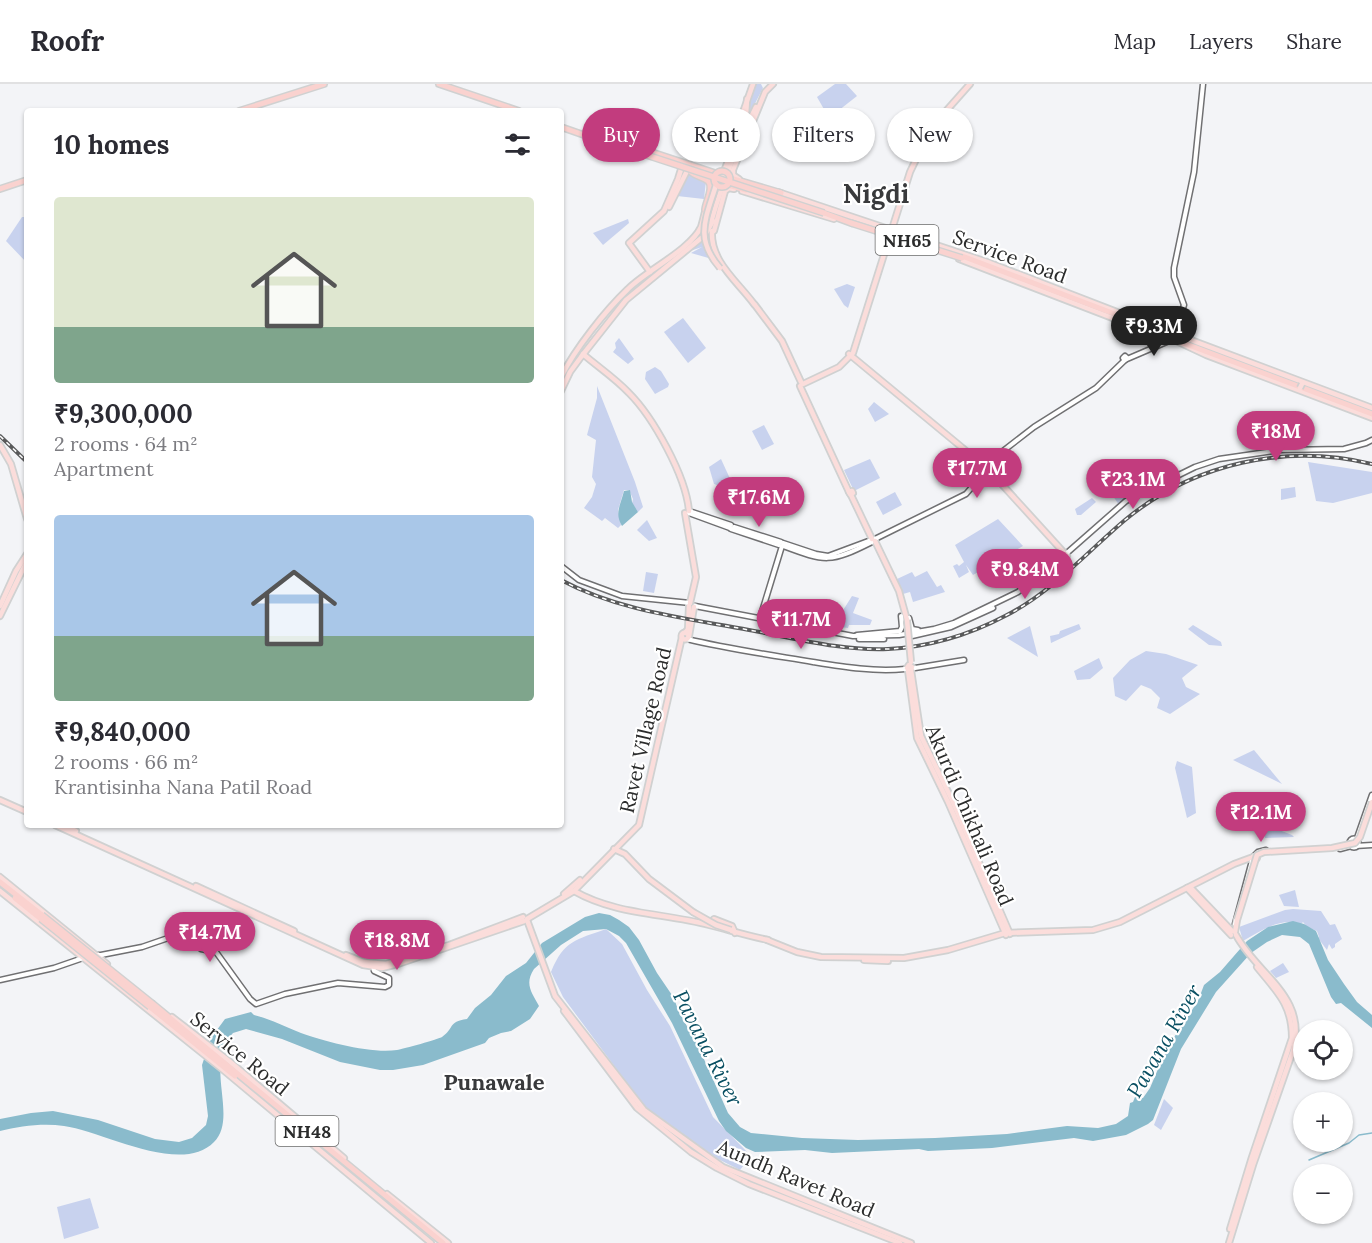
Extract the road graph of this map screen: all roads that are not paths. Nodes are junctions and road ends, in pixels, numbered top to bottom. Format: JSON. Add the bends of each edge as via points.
{"nodes":[{"id":1,"x":316,"y":84,"type":"edge"},
{"id":2,"x":324,"y":84,"type":"edge"},
{"id":3,"x":433,"y":84,"type":"edge"},
{"id":4,"x":439,"y":84,"type":"edge"},
{"id":5,"x":753,"y":84,"type":"edge"},
{"id":6,"x":968,"y":84,"type":"edge"},
{"id":7,"x":1203,"y":84,"type":"edge"},
{"id":8,"x":768,"y":85,"type":"edge"},
{"id":9,"x":747,"y":99,"type":"junction"},
{"id":10,"x":241,"y":108,"type":"edge"},
{"id":11,"x":248,"y":108,"type":"edge"},
{"id":12,"x":503,"y":108,"type":"edge"},
{"id":13,"x":510,"y":108,"type":"edge"},
{"id":14,"x":756,"y":108,"type":"edge"},
{"id":15,"x":564,"y":127,"type":"edge"},
{"id":16,"x":582,"y":133,"type":"edge"},
{"id":17,"x":660,"y":159,"type":"edge"},
{"id":18,"x":660,"y":160,"type":"edge"},
{"id":19,"x":660,"y":161,"type":"edge"},
{"id":20,"x":731,"y":162,"type":"edge"},
{"id":21,"x":737,"y":162,"type":"edge"},
{"id":22,"x":684,"y":172,"type":"junction"},
{"id":23,"x":1193,"y":172,"type":"junction"},
{"id":24,"x":732,"y":177,"type":"junction"},
{"id":25,"x":716,"y":178,"type":"junction"},
{"id":26,"x":24,"y":180,"type":"edge"},
{"id":27,"x":725,"y":187,"type":"junction"},
{"id":28,"x":0,"y":188,"type":"edge"},
{"id":29,"x":777,"y":196,"type":"junction"},
{"id":30,"x":705,"y":210,"type":"junction"},
{"id":31,"x":825,"y":213,"type":"junction"},
{"id":32,"x":890,"y":231,"type":"junction"},
{"id":33,"x":710,"y":233,"type":"junction"},
{"id":34,"x":888,"y":237,"type":"junction"},
{"id":35,"x":683,"y":247,"type":"junction"},
{"id":36,"x":963,"y":258,"type":"junction"},
{"id":37,"x":987,"y":266,"type":"junction"},
{"id":38,"x":650,"y":272,"type":"junction"},
{"id":39,"x":1181,"y":296,"type":"junction"},
{"id":40,"x":1187,"y":298,"type":"dead end"},
{"id":41,"x":754,"y":305,"type":"junction"},
{"id":42,"x":1183,"y":305,"type":"junction"},
{"id":43,"x":1103,"y":311,"type":"junction"},
{"id":44,"x":1171,"y":336,"type":"junction"},
{"id":45,"x":581,"y":355,"type":"junction"},
{"id":46,"x":849,"y":356,"type":"junction"},
{"id":47,"x":1252,"y":369,"type":"junction"},
{"id":48,"x":564,"y":373,"type":"edge"},
{"id":49,"x":801,"y":383,"type":"junction"},
{"id":50,"x":564,"y":385,"type":"edge"},
{"id":51,"x":1301,"y":386,"type":"junction"},
{"id":52,"x":1372,"y":414,"type":"edge"},
{"id":53,"x":1372,"y":440,"type":"edge"},
{"id":54,"x":0,"y":445,"type":"edge"},
{"id":55,"x":988,"y":471,"type":"junction"},
{"id":56,"x":24,"y":509,"type":"edge"},
{"id":57,"x":688,"y":512,"type":"junction"},
{"id":58,"x":873,"y":540,"type":"junction"},
{"id":59,"x":781,"y":545,"type":"junction"},
{"id":60,"x":1065,"y":556,"type":"junction"},
{"id":61,"x":24,"y":559,"type":"edge"},
{"id":62,"x":24,"y":567,"type":"edge"},
{"id":63,"x":564,"y":568,"type":"edge"},
{"id":64,"x":691,"y":605,"type":"junction"},
{"id":65,"x":0,"y":606,"type":"edge"},
{"id":66,"x":0,"y":616,"type":"edge"},
{"id":67,"x":759,"y":618,"type":"junction"},
{"id":68,"x":905,"y":619,"type":"junction"},
{"id":69,"x":952,"y":625,"type":"junction"},
{"id":70,"x":853,"y":636,"type":"junction"},
{"id":71,"x":686,"y":637,"type":"junction"},
{"id":72,"x":964,"y":660,"type":"dead end"},
{"id":73,"x":910,"y":666,"type":"junction"},
{"id":74,"x":1372,"y":795,"type":"edge"},
{"id":75,"x":0,"y":798,"type":"edge"},
{"id":76,"x":1372,"y":802,"type":"edge"},
{"id":77,"x":1372,"y":807,"type":"edge"},
{"id":78,"x":24,"y":810,"type":"edge"},
{"id":79,"x":62,"y":828,"type":"edge"},
{"id":80,"x":69,"y":828,"type":"edge"},
{"id":81,"x":1359,"y":842,"type":"junction"},
{"id":82,"x":1352,"y":845,"type":"junction"},
{"id":83,"x":1372,"y":845,"type":"edge"},
{"id":84,"x":616,"y":848,"type":"junction"},
{"id":85,"x":1253,"y":859,"type":"junction"},
{"id":86,"x":1,"y":882,"type":"edge"},
{"id":87,"x":578,"y":885,"type":"junction"},
{"id":88,"x":1189,"y":888,"type":"junction"},
{"id":89,"x":572,"y":891,"type":"junction"},
{"id":90,"x":585,"y":896,"type":"junction"},
{"id":91,"x":39,"y":917,"type":"junction"},
{"id":92,"x":525,"y":919,"type":"junction"},
{"id":93,"x":1236,"y":924,"type":"junction"},
{"id":94,"x":734,"y":931,"type":"junction"},
{"id":95,"x":1007,"y":933,"type":"junction"},
{"id":96,"x":1233,"y":934,"type":"junction"},
{"id":97,"x":96,"y":955,"type":"junction"},
{"id":98,"x":84,"y":958,"type":"junction"},
{"id":99,"x":373,"y":965,"type":"junction"},
{"id":100,"x":0,"y":980,"type":"edge"},
{"id":101,"x":151,"y":1005,"type":"junction"},
{"id":102,"x":203,"y":1047,"type":"junction"},
{"id":103,"x":225,"y":1065,"type":"junction"},
{"id":104,"x":643,"y":1111,"type":"junction"},
{"id":105,"x":431,"y":1237,"type":"edge"},
{"id":106,"x":438,"y":1243,"type":"edge"},
{"id":107,"x":445,"y":1243,"type":"edge"},
{"id":108,"x":900,"y":1243,"type":"edge"},
{"id":109,"x":911,"y":1243,"type":"edge"},
{"id":110,"x":1228,"y":1243,"type":"edge"}],
"edges":[{"from":1,"to":10,"type":"highway"},
{"from":2,"to":11,"type":"highway"},
{"from":3,"to":12,"type":"highway"},
{"from":4,"to":13,"type":"highway"},
{"from":5,"to":9,"type":"main road"},
{"from":6,"to":32,"type":"main road","via":[[928,133]]},
{"from":7,"to":23,"type":"main road"},
{"from":8,"to":14,"type":"main road"},
{"from":8,"to":24,"type":"main road"},
{"from":9,"to":25,"type":"main road"},
{"from":9,"to":35,"type":"main road","via":[[746,115],[704,227]]},
{"from":15,"to":16,"type":"highway","number":"NH65"},
{"from":17,"to":31,"type":"highway","number":"NH65","bridge":true},
{"from":18,"to":22,"type":"highway"},
{"from":19,"to":22,"type":"highway","number":"NH65"},
{"from":20,"to":33,"type":"main road"},
{"from":21,"to":24,"type":"main road"},
{"from":22,"to":25,"type":"highway","bridge":true},
{"from":22,"to":25,"type":"highway","via":[[702,168]]},
{"from":22,"to":30,"type":"highway","via":[[710,183]]},
{"from":22,"to":38,"type":"main road","via":[[664,211],[630,244]]},
{"from":23,"to":39,"type":"main road","via":[[1174,268]]},
{"from":23,"to":42,"type":"main road","via":[[1171,268]]},
{"from":24,"to":25,"type":"highway","bridge":true,"via":[[726,171]]},
{"from":24,"to":27,"type":"highway","bridge":true},
{"from":24,"to":29,"type":"highway","bridge":true},
{"from":25,"to":27,"type":"highway","bridge":true},
{"from":25,"to":30,"type":"main road","bridge":true},
{"from":25,"to":41,"type":"main road","bridge":true,"via":[[703,231],[707,247],[720,268]]},
{"from":26,"to":28,"type":"highway"},
{"from":27,"to":29,"type":"highway","bridge":true},
{"from":27,"to":33,"type":"main road"},
{"from":27,"to":33,"type":"main road"},
{"from":29,"to":31,"type":"main road"},
{"from":29,"to":31,"type":"main road","name":"Service Road"},
{"from":30,"to":35,"type":"main road","via":[[701,227]]},
{"from":31,"to":32,"type":"main road","name":"Service Road"},
{"from":31,"to":34,"type":"main road"},
{"from":31,"to":36,"type":"highway","number":"NH65","bridge":true},
{"from":32,"to":34,"type":"main road"},
{"from":32,"to":37,"type":"main road","name":"Service Road"},
{"from":33,"to":41,"type":"main road","via":[[719,261]]},
{"from":33,"to":45,"type":"main road","via":[[633,292]]},
{"from":34,"to":36,"type":"main road"},
{"from":34,"to":46,"type":"main road","via":[[857,344]]},
{"from":35,"to":38,"type":"main road"},
{"from":36,"to":37,"type":"highway","number":"NH65"},
{"from":36,"to":37,"type":"highway","number":"NH65"},
{"from":37,"to":43,"type":"main road","name":"Service Road"},
{"from":37,"to":43,"type":"main road"},
{"from":37,"to":43,"type":"highway","number":"NH65"},
{"from":38,"to":45,"type":"main road","via":[[627,290],[596,326]]},
{"from":39,"to":40,"type":"main road"},
{"from":39,"to":42,"type":"main road"},
{"from":41,"to":49,"type":"main road","name":"Akurdi Chikhali Road","via":[[782,341]]},
{"from":42,"to":44,"type":"main road"},
{"from":43,"to":44,"type":"highway","number":"NH65"},
{"from":44,"to":47,"type":"highway","number":"NH65"},
{"from":44,"to":51,"type":"main road"},
{"from":44,"to":55,"type":"main road","via":[[1125,358],[1091,392],[1034,427],[1006,450]]},
{"from":45,"to":48,"type":"main road"},
{"from":45,"to":50,"type":"main road"},
{"from":45,"to":57,"type":"main road","name":"Ravet Village Road","via":[[634,402],[675,468]]},
{"from":46,"to":49,"type":"main road","via":[[839,367]]},
{"from":46,"to":55,"type":"main road"},
{"from":47,"to":51,"type":"main road"},
{"from":47,"to":52,"type":"highway","number":"NH65"},
{"from":49,"to":58,"type":"main road","name":"Akurdi Chikhali Road"},
{"from":51,"to":52,"type":"main road"},
{"from":51,"to":52,"type":"main road"},
{"from":53,"to":60,"type":"main road","via":[[1336,449],[1296,449],[1219,459],[1126,501]]},
{"from":54,"to":56,"type":"main road","via":[[11,464]]},
{"from":55,"to":58,"type":"main road","via":[[959,501]]},
{"from":55,"to":60,"type":"main road"},
{"from":57,"to":59,"type":"main road"},
{"from":57,"to":64,"type":"main road","name":"Ravet Village Road","via":[[699,574]]},
{"from":58,"to":59,"type":"main road","via":[[834,558],[822,559]]},
{"from":58,"to":68,"type":"main road","name":"Akurdi Chikhali Road"},
{"from":59,"to":67,"type":"main road"},
{"from":60,"to":69,"type":"main road","via":[[1020,594]]},
{"from":61,"to":65,"type":"main road"},
{"from":62,"to":66,"type":"main road"},
{"from":63,"to":64,"type":"main road","via":[[579,580],[622,596]]},
{"from":64,"to":67,"type":"main road"},
{"from":64,"to":71,"type":"main road","name":"Ravet Village Road"},
{"from":67,"to":70,"type":"main road"},
{"from":68,"to":69,"type":"main road","via":[[909,618],[914,630]]},
{"from":68,"to":70,"type":"main road","via":[[900,631]]},
{"from":68,"to":73,"type":"main road","name":"Akurdi Chikhali Road","bridge":true},
{"from":69,"to":70,"type":"main road","via":[[927,634],[886,639]]},
{"from":71,"to":73,"type":"main road","via":[[715,647],[855,668]]},
{"from":71,"to":84,"type":"main road","name":"Ravet Village Road","via":[[673,663],[639,820]]},
{"from":72,"to":73,"type":"main road"},
{"from":73,"to":95,"type":"main road","name":"Akurdi Chikhali Road","via":[[917,738]]},
{"from":74,"to":81,"type":"main road"},
{"from":75,"to":78,"type":"main road"},
{"from":76,"to":93,"type":"main road","bridge":true,"via":[[1355,843],[1257,855]]},
{"from":77,"to":81,"type":"main road"},
{"from":79,"to":99,"type":"main road","via":[[354,962]]},
{"from":80,"to":99,"type":"main road"},
{"from":81,"to":82,"type":"main road"},
{"from":81,"to":82,"type":"main road"},
{"from":81,"to":83,"type":"main road"},
{"from":82,"to":85,"type":"main road","via":[[1261,850]]},
{"from":84,"to":87,"type":"main road","name":"Ravet Village Road"},
{"from":84,"to":94,"type":"main road","bridge":true,"via":[[650,880],[694,911]]},
{"from":85,"to":88,"type":"main road"},
{"from":85,"to":93,"type":"main road"},
{"from":86,"to":91,"type":"highway","number":"NH48"},
{"from":86,"to":97,"type":"main road"},
{"from":87,"to":89,"type":"main road","name":"Ravet Village Road"},
{"from":87,"to":90,"type":"main road"},
{"from":88,"to":95,"type":"main road","via":[[1111,926],[1085,932]]},
{"from":88,"to":96,"type":"main road"},
{"from":89,"to":90,"type":"main road"},
{"from":89,"to":92,"type":"main road","name":"Ravet Village Road"},
{"from":90,"to":94,"type":"main road","via":[[612,907]]},
{"from":91,"to":98,"type":"main road"},
{"from":91,"to":101,"type":"highway","number":"NH48","bridge":true},
{"from":92,"to":99,"type":"main road","name":"Ravet Village Road","via":[[397,961]]},
{"from":92,"to":104,"type":"main road","via":[[556,999]]},
{"from":93,"to":96,"type":"main road"},
{"from":94,"to":95,"type":"main road","via":[[799,950],[850,958],[907,958]]},
{"from":96,"to":110,"type":"main road","via":[[1283,993],[1295,1021],[1294,1044]]},
{"from":97,"to":98,"type":"main road"},
{"from":97,"to":99,"type":"main road","via":[[184,936],[201,949],[216,952],[256,1004],[338,982],[389,985],[389,978],[374,970]]},
{"from":97,"to":101,"type":"main road"},
{"from":98,"to":100,"type":"main road"},
{"from":98,"to":101,"type":"main road"},
{"from":101,"to":102,"type":"main road","name":"Service Road"},
{"from":101,"to":102,"type":"main road","name":"Service Road"},
{"from":101,"to":102,"type":"highway","number":"NH48"},
{"from":102,"to":103,"type":"highway","number":"NH48"},
{"from":103,"to":105,"type":"highway","number":"NH48"},
{"from":103,"to":105,"type":"highway","number":"NH48"},
{"from":103,"to":107,"type":"main road","name":"Service Road"},
{"from":104,"to":108,"type":"main road","name":"Aundh Ravet Road","via":[[677,1141],[717,1168]]},
{"from":104,"to":109,"type":"main road","name":"Aundh Ravet Road","via":[[723,1167]]},
{"from":105,"to":106,"type":"highway","number":"NH48"},
{"from":105,"to":107,"type":"highway","number":"NH48"}]}
